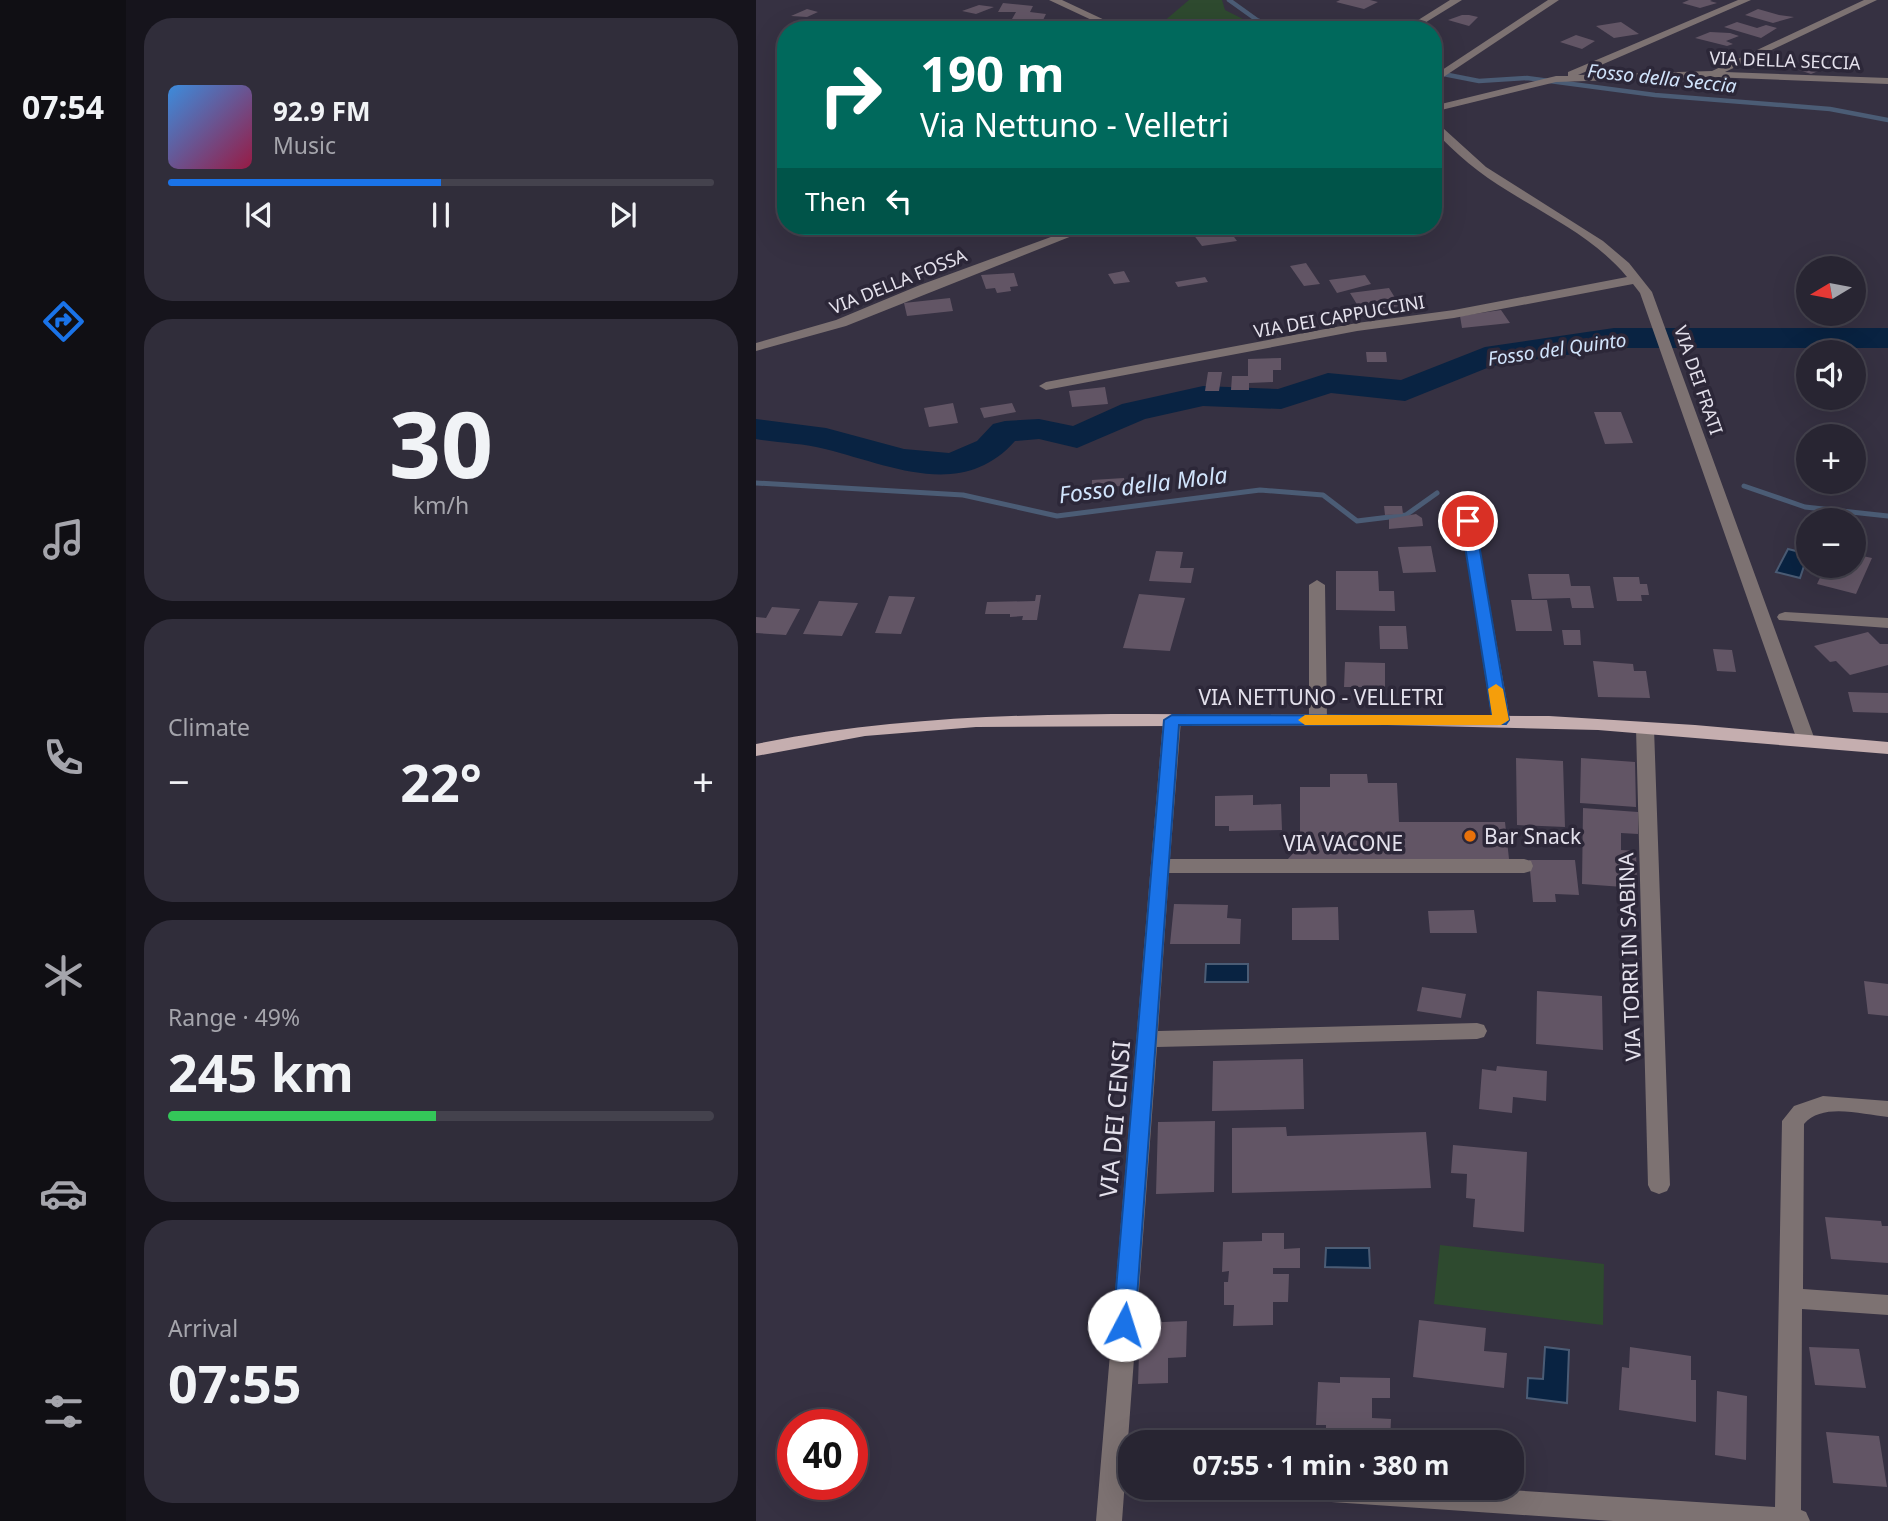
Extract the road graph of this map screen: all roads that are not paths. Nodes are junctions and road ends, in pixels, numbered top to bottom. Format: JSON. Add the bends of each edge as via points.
{"nodes":[{"id":1,"x":1054,"y":0,"type":"edge"},
{"id":2,"x":1457,"y":0,"type":"edge"},
{"id":3,"x":1554,"y":0,"type":"edge"},
{"id":4,"x":1746,"y":0,"type":"edge"},
{"id":5,"x":1872,"y":0,"type":"edge"},
{"id":6,"x":1101,"y":21,"type":"edge"},
{"id":7,"x":1422,"y":21,"type":"edge"},
{"id":8,"x":1442,"y":74,"type":"edge"},
{"id":9,"x":1710,"y":75,"type":"junction"},
{"id":10,"x":1556,"y":79,"type":"junction"},
{"id":11,"x":1888,"y":81,"type":"edge"},
{"id":12,"x":1442,"y":107,"type":"edge"},
{"id":13,"x":1442,"y":131,"type":"edge"},
{"id":14,"x":1067,"y":235,"type":"edge"},
{"id":15,"x":1637,"y":279,"type":"junction"},
{"id":16,"x":756,"y":347,"type":"edge"},
{"id":17,"x":1046,"y":386,"type":"dead end"},
{"id":18,"x":1468,"y":521,"type":"dead end"},
{"id":19,"x":1317,"y":585,"type":"dead end"},
{"id":20,"x":1785,"y":617,"type":"dead end"},
{"id":21,"x":1888,"y":623,"type":"edge"},
{"id":22,"x":1172,"y":720,"type":"junction"},
{"id":23,"x":1318,"y":720,"type":"junction"},
{"id":24,"x":1501,"y":720,"type":"junction"},
{"id":25,"x":1645,"y":728,"type":"junction"},
{"id":26,"x":1806,"y":740,"type":"junction"},
{"id":27,"x":1888,"y":748,"type":"edge"},
{"id":28,"x":756,"y":750,"type":"edge"},
{"id":29,"x":1162,"y":866,"type":"junction"},
{"id":30,"x":1524,"y":866,"type":"dead end"},
{"id":31,"x":1477,"y":1031,"type":"dead end"},
{"id":32,"x":1147,"y":1039,"type":"junction"},
{"id":33,"x":1888,"y":1109,"type":"edge"},
{"id":34,"x":1659,"y":1185,"type":"dead end"},
{"id":35,"x":1790,"y":1298,"type":"junction"},
{"id":36,"x":1888,"y":1305,"type":"edge"},
{"id":37,"x":1124,"y":1430,"type":"edge"},
{"id":38,"x":1118,"y":1486,"type":"edge"},
{"id":39,"x":1484,"y":1500,"type":"edge"},
{"id":40,"x":1788,"y":1520,"type":"edge"},
{"id":41,"x":1108,"y":1521,"type":"edge"},
{"id":42,"x":1797,"y":1521,"type":"edge"}],
"edges":[{"from":1,"to":6,"type":"street"},
{"from":2,"to":7,"type":"street"},
{"from":3,"to":8,"type":"street"},
{"from":4,"to":10,"type":"street"},
{"from":5,"to":9,"type":"street"},
{"from":9,"to":10,"type":"street","name":"VIA DELLA SECCIA"},
{"from":9,"to":11,"type":"street","name":"VIA DELLA SECCIA"},
{"from":10,"to":12,"type":"street","name":"VIA DELLA SECCIA"},
{"from":13,"to":15,"type":"street","name":"VIA DEI FRATI","via":[[1466,154],[1604,249]]},
{"from":14,"to":16,"type":"street","name":"VIA DELLA FOSSA","via":[[841,324]]},
{"from":15,"to":17,"type":"street","name":"VIA DEI CAPPUCCINI"},
{"from":15,"to":26,"type":"street","name":"VIA DEI FRATI","via":[[1653,307]]},
{"from":18,"to":24,"type":"street"},
{"from":19,"to":23,"type":"street"},
{"from":20,"to":21,"type":"street"},
{"from":22,"to":23,"type":"main road","name":"VIA NETTUNO - VELLETRI"},
{"from":22,"to":28,"type":"main road","name":"VIA NETTUNO - VELLETRI","via":[[884,729]]},
{"from":22,"to":29,"type":"street","name":"VIA DEI CENSI"},
{"from":23,"to":24,"type":"main road","name":"VIA NETTUNO - VELLETRI"},
{"from":24,"to":25,"type":"main road","name":"VIA NETTUNO - VELLETRI"},
{"from":25,"to":26,"type":"main road","name":"VIA NETTUNO - VELLETRI"},
{"from":25,"to":34,"type":"street","name":"VIA TORRI IN SABINA"},
{"from":26,"to":27,"type":"main road","name":"VIA NETTUNO - VELLETRI"},
{"from":29,"to":30,"type":"street","name":"VIA VACONE"},
{"from":29,"to":32,"type":"street","name":"VIA DEI CENSI"},
{"from":31,"to":32,"type":"street"},
{"from":32,"to":37,"type":"street","name":"VIA DEI CENSI"},
{"from":33,"to":35,"type":"street","via":[[1820,1104],[1805,1108],[1793,1121]]},
{"from":35,"to":36,"type":"street"},
{"from":35,"to":40,"type":"street"},
{"from":38,"to":41,"type":"street","name":"VIA DEI CENSI"},
{"from":39,"to":40,"type":"street"},
{"from":40,"to":42,"type":"street"}]}
